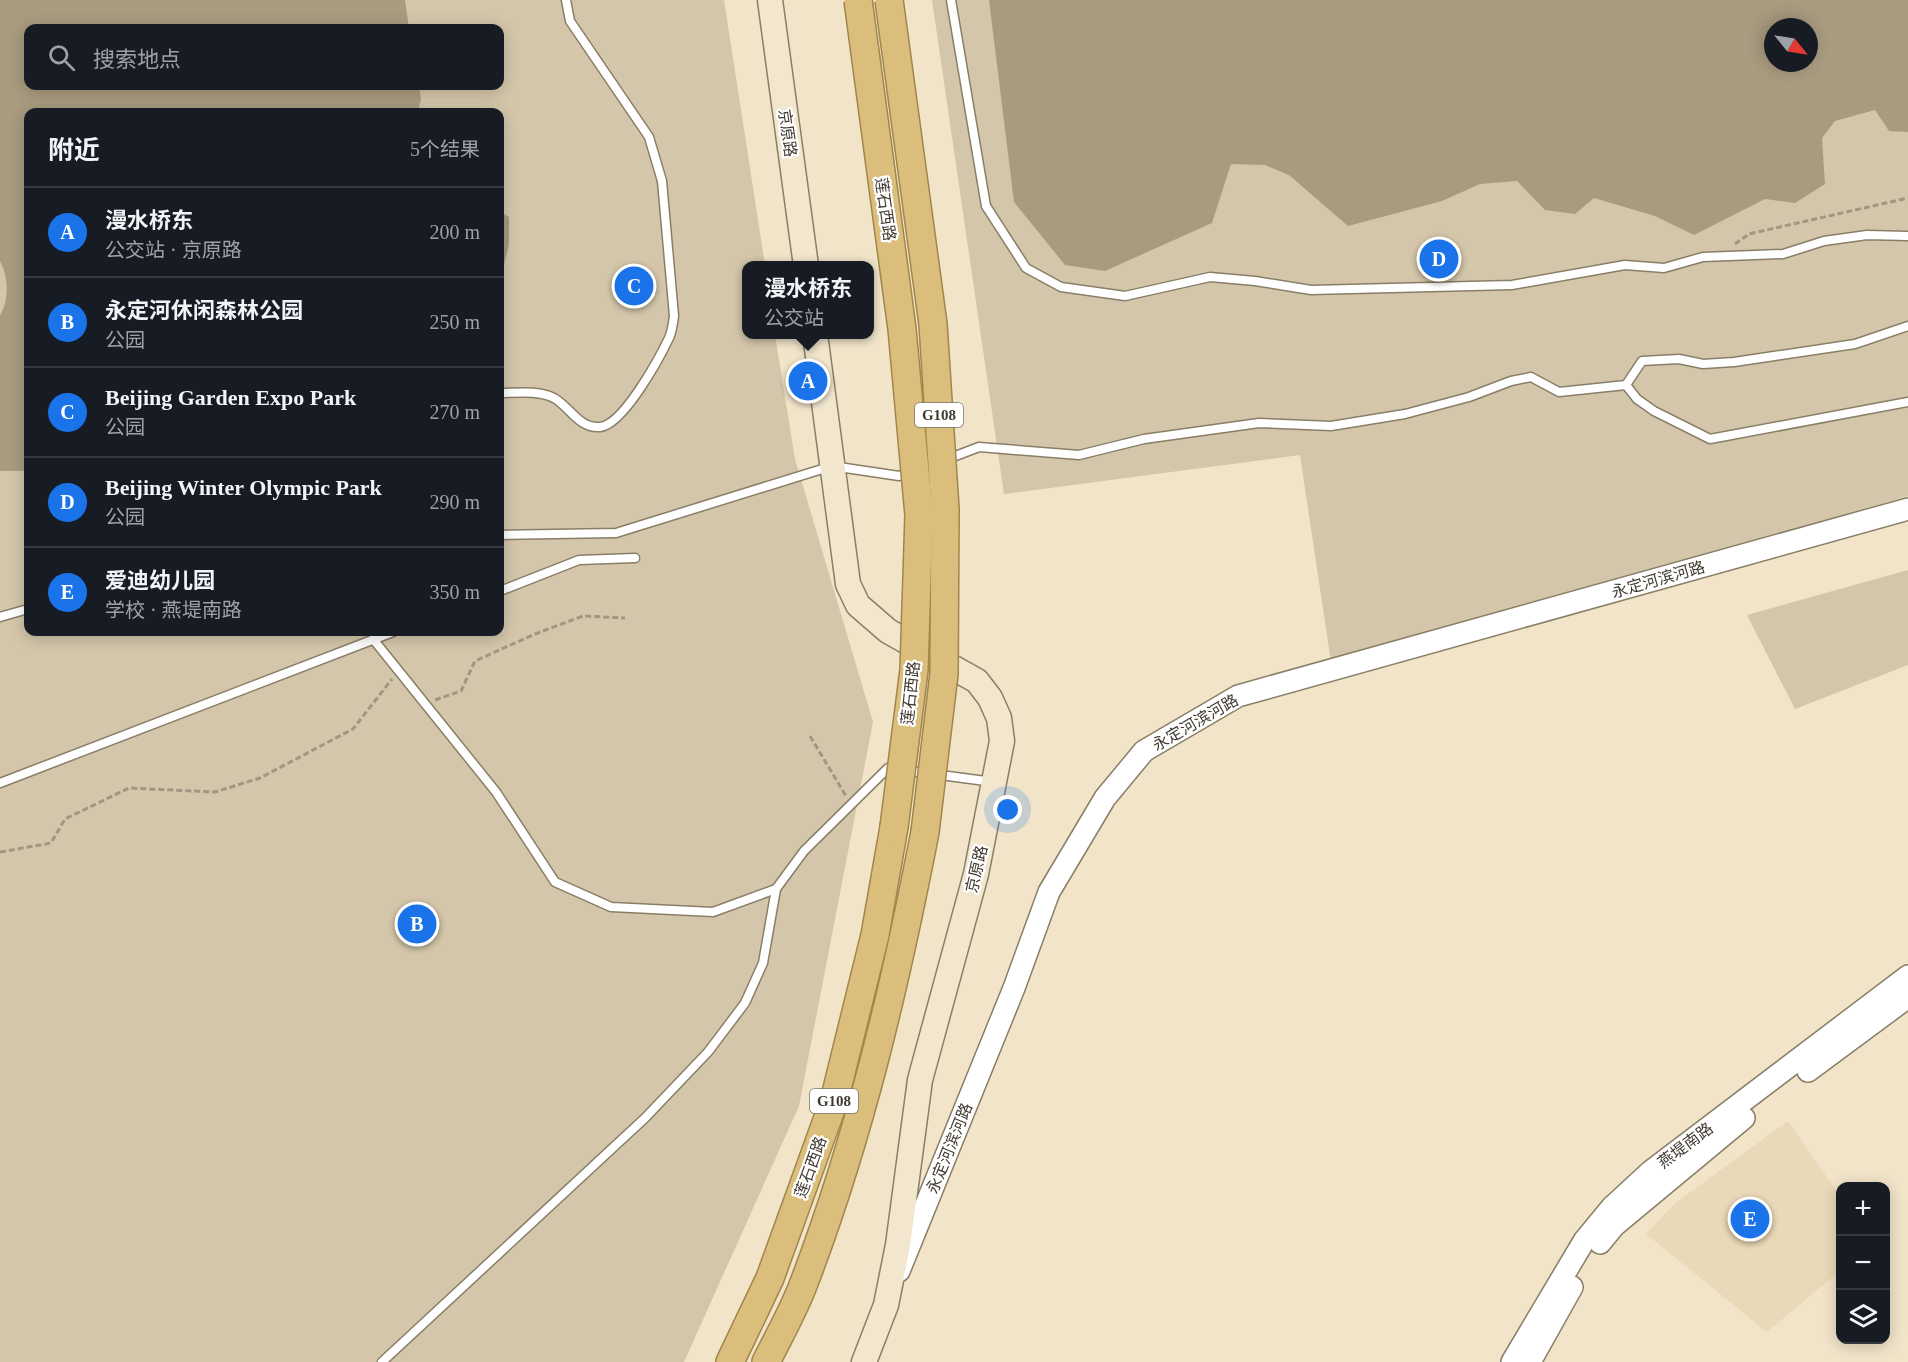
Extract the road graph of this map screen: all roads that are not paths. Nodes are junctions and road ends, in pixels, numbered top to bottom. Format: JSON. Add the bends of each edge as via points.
{"nodes":[{"id":1,"x":566,"y":0,"type":"edge"},
{"id":2,"x":770,"y":0,"type":"edge"},
{"id":3,"x":858,"y":0,"type":"edge"},
{"id":4,"x":889,"y":0,"type":"edge"},
{"id":5,"x":951,"y":0,"type":"edge"},
{"id":6,"x":1908,"y":236,"type":"edge"},
{"id":7,"x":805,"y":261,"type":"edge"},
{"id":8,"x":1908,"y":326,"type":"edge"},
{"id":9,"x":816,"y":339,"type":"edge"},
{"id":10,"x":1626,"y":385,"type":"junction"},
{"id":11,"x":504,"y":393,"type":"edge"},
{"id":12,"x":1908,"y":402,"type":"edge"},
{"id":13,"x":832,"y":466,"type":"junction"},
{"id":14,"x":1908,"y":509,"type":"edge"},
{"id":15,"x":504,"y":535,"type":"edge"},
{"id":16,"x":635,"y":558,"type":"dead end"},
{"id":17,"x":504,"y":589,"type":"edge"},
{"id":18,"x":24,"y":610,"type":"edge"},
{"id":19,"x":0,"y":618,"type":"edge"},
{"id":20,"x":382,"y":636,"type":"edge"},
{"id":21,"x":373,"y":639,"type":"junction"},
{"id":22,"x":0,"y":783,"type":"edge"},
{"id":23,"x":994,"y":783,"type":"junction"},
{"id":24,"x":776,"y":889,"type":"junction"},
{"id":25,"x":1906,"y":988,"type":"edge"},
{"id":26,"x":885,"y":1305,"type":"junction"},
{"id":27,"x":382,"y":1362,"type":"edge"},
{"id":28,"x":730,"y":1362,"type":"edge"},
{"id":29,"x":766,"y":1362,"type":"edge"},
{"id":30,"x":864,"y":1362,"type":"edge"},
{"id":31,"x":1512,"y":1362,"type":"edge"},
{"id":32,"x":1530,"y":1362,"type":"edge"}],
"edges":[{"from":1,"to":11,"type":"lane","via":[[570,21],[649,137],[662,181],[674,316],[670,337],[628,406],[611,424],[598,428],[582,423],[555,398]]},
{"from":2,"to":7,"type":"main road","name":"京原路"},
{"from":3,"to":28,"type":"highway","name":"莲石西路","number":"G108","bridge":true,"via":[[902,329],[919,515],[914,670],[894,827],[875,935],[834,1101],[770,1278]]},
{"from":4,"to":29,"type":"highway","name":"莲石西路","number":"G108","bridge":true,"via":[[933,324],[945,509],[944,674],[925,832],[904,944],[863,1110],[801,1290]]},
{"from":5,"to":6,"type":"lane","via":[[986,206],[1026,268],[1061,287],[1125,296],[1210,277],[1311,290],[1512,285],[1625,265],[1664,268],[1703,257],[1784,254],[1824,241],[1867,235]]},
{"from":8,"to":10,"type":"lane","via":[[1856,344],[1734,362],[1642,361]]},
{"from":9,"to":13,"type":"main road","name":"京原路"},
{"from":10,"to":12,"type":"lane","via":[[1654,411],[1710,439]]},
{"from":10,"to":13,"type":"lane","via":[[1559,392],[1531,377],[1404,414],[1330,426],[1259,423],[1144,440],[1079,455],[979,447],[899,476]]},
{"from":13,"to":15,"type":"lane","via":[[616,533]]},
{"from":13,"to":23,"type":"main road","name":"京原路","via":[[848,584],[858,605],[888,630],[977,681],[990,698],[999,718],[1002,741]]},
{"from":14,"to":26,"type":"street","name":"永定河滨河路","via":[[1238,696],[1144,752],[1105,798],[1049,892]]},
{"from":16,"to":17,"type":"lane","via":[[579,560]]},
{"from":18,"to":19,"type":"lane"},
{"from":20,"to":21,"type":"lane"},
{"from":21,"to":22,"type":"lane"},
{"from":21,"to":24,"type":"lane","via":[[496,792],[555,882],[611,907],[714,912]]},
{"from":23,"to":24,"type":"lane","via":[[888,768],[804,851]]},
{"from":23,"to":26,"type":"main road","name":"京原路","via":[[976,874],[920,1080],[898,1245]]},
{"from":24,"to":27,"type":"lane","via":[[763,963],[745,1004],[708,1052],[645,1118]]},
{"from":25,"to":31,"type":"street","name":"燕堤南路","via":[[1651,1171],[1612,1207],[1584,1241]]},
{"from":25,"to":32,"type":"street","name":"燕堤南路","via":[[1614,1226],[1593,1251]]},
{"from":26,"to":30,"type":"main road","name":"京原路"}]}
